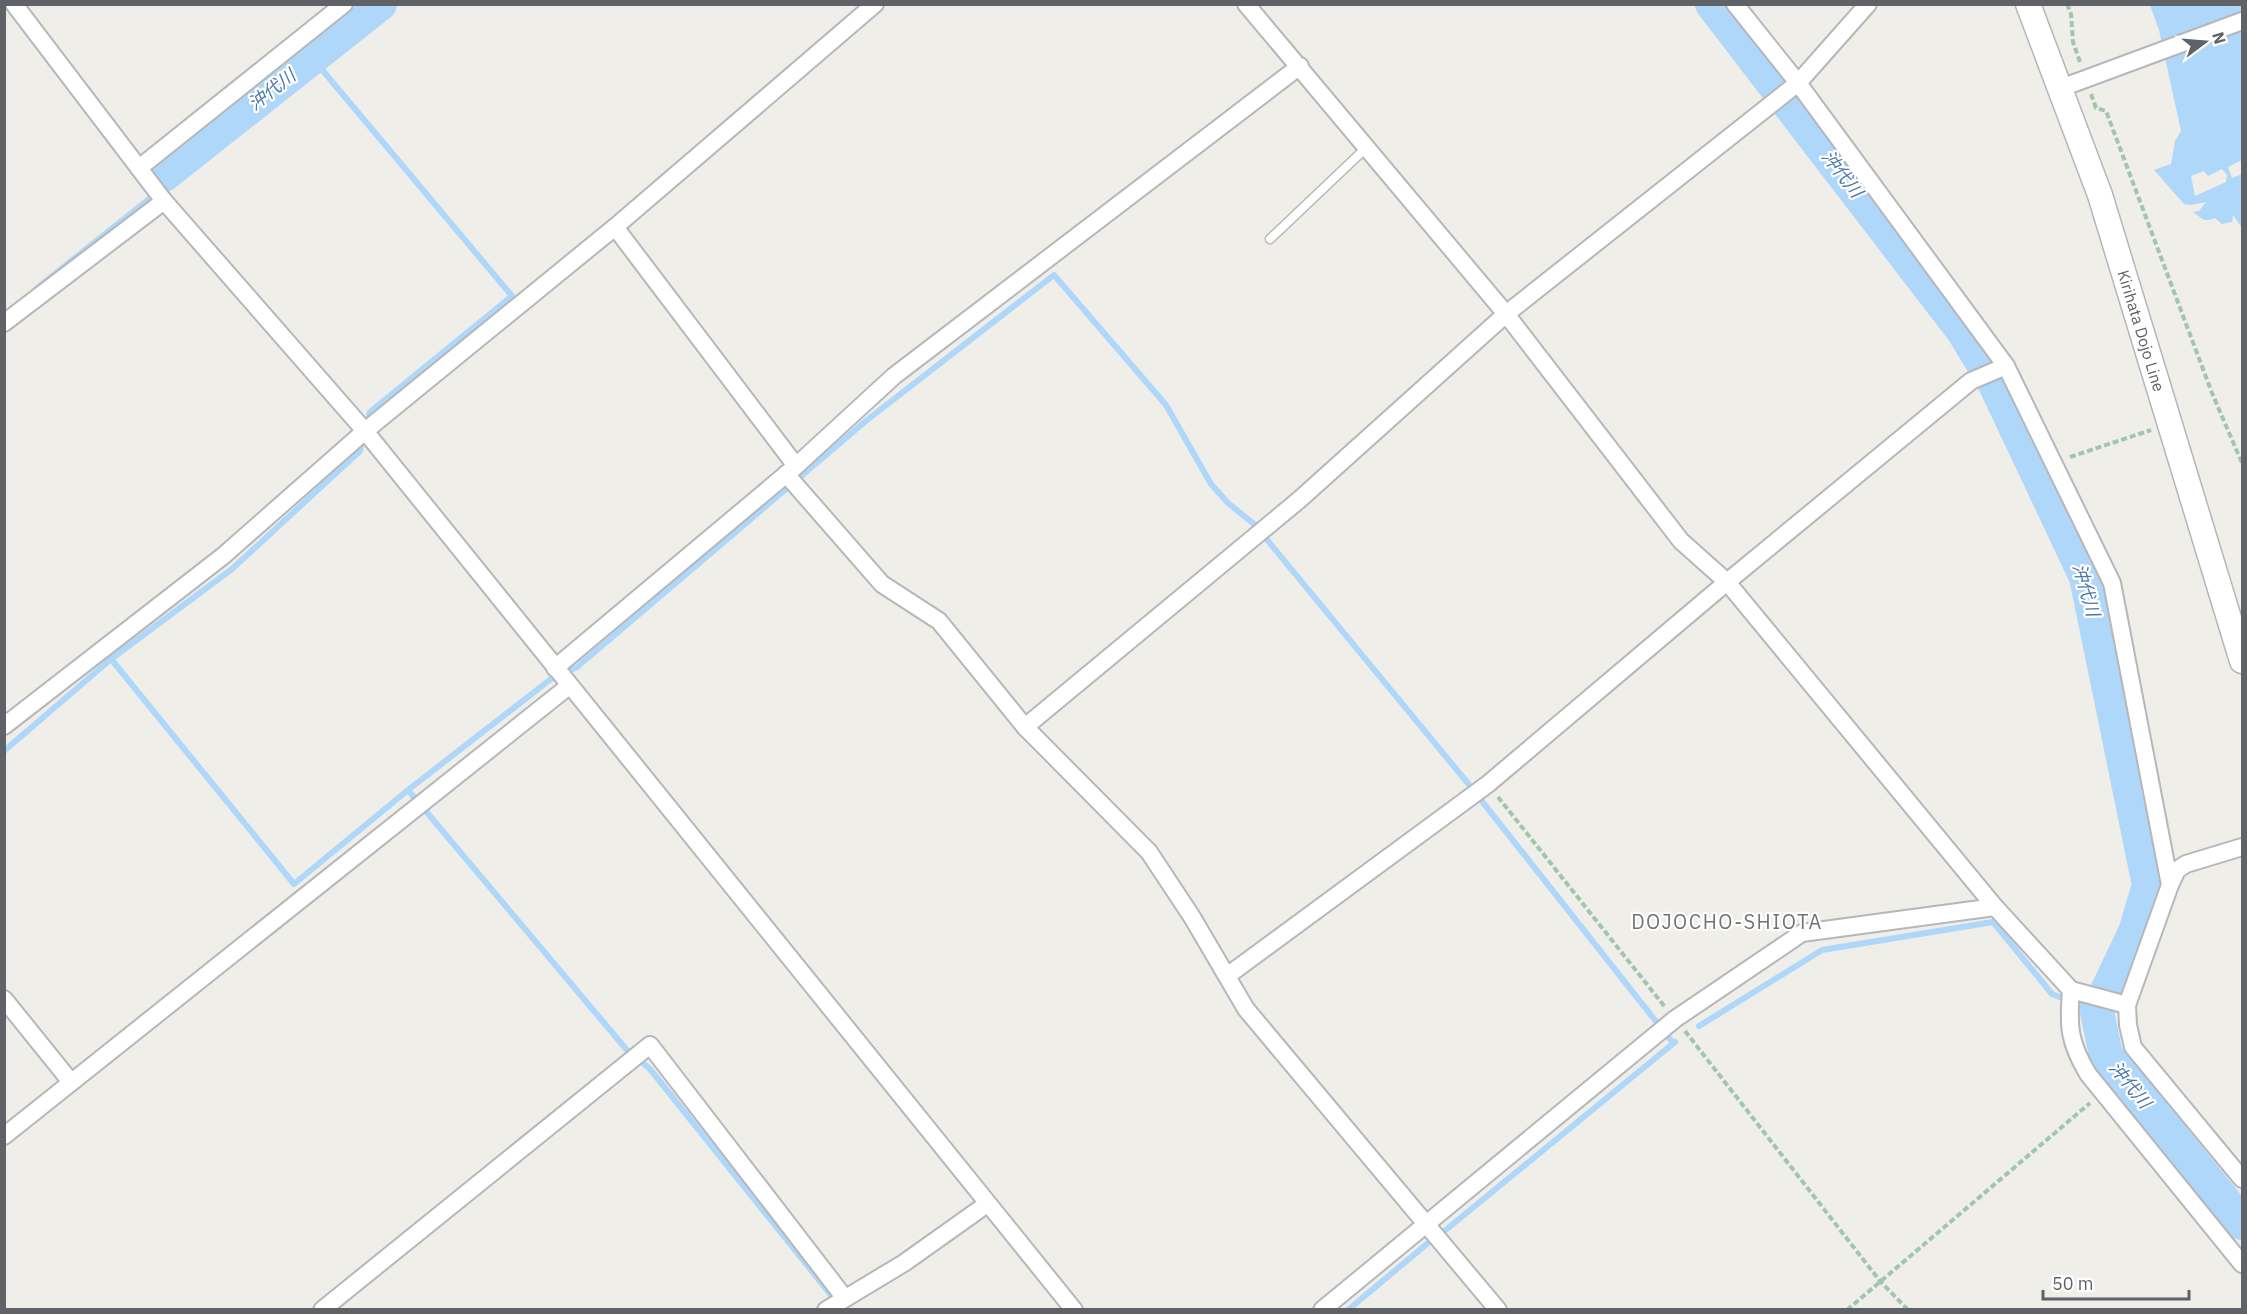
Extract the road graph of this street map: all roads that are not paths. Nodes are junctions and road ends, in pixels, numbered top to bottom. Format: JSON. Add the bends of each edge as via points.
{"nodes":[{"id":1,"x":14,"y":4,"type":"edge"},
{"id":2,"x":344,"y":4,"type":"edge"},
{"id":3,"x":875,"y":4,"type":"edge"},
{"id":4,"x":1246,"y":4,"type":"edge"},
{"id":5,"x":1735,"y":4,"type":"edge"},
{"id":6,"x":1868,"y":4,"type":"edge"},
{"id":7,"x":2028,"y":4,"type":"edge"},
{"id":8,"x":2242,"y":21,"type":"edge"},
{"id":9,"x":1300,"y":66,"type":"junction"},
{"id":10,"x":1798,"y":83,"type":"junction"},
{"id":11,"x":2061,"y":88,"type":"junction"},
{"id":12,"x":1367,"y":147,"type":"junction"},
{"id":13,"x":142,"y":172,"type":"junction"},
{"id":14,"x":162,"y":198,"type":"junction"},
{"id":15,"x":615,"y":228,"type":"junction"},
{"id":16,"x":1270,"y":239,"type":"dead end"},
{"id":17,"x":1506,"y":314,"type":"junction"},
{"id":18,"x":4,"y":322,"type":"edge"},
{"id":19,"x":2006,"y":366,"type":"junction"},
{"id":20,"x":365,"y":431,"type":"junction"},
{"id":21,"x":791,"y":470,"type":"junction"},
{"id":22,"x":1727,"y":582,"type":"junction"},
{"id":23,"x":2242,"y":661,"type":"edge"},
{"id":24,"x":555,"y":668,"type":"junction"},
{"id":25,"x":569,"y":686,"type":"junction"},
{"id":26,"x":4,"y":726,"type":"edge"},
{"id":27,"x":1025,"y":727,"type":"junction"},
{"id":28,"x":2242,"y":847,"type":"edge"},
{"id":29,"x":2170,"y":885,"type":"junction"},
{"id":30,"x":1995,"y":907,"type":"junction"},
{"id":31,"x":1227,"y":976,"type":"junction"},
{"id":32,"x":2071,"y":990,"type":"junction"},
{"id":33,"x":4,"y":999,"type":"edge"},
{"id":34,"x":2127,"y":1005,"type":"junction"},
{"id":35,"x":71,"y":1082,"type":"junction"},
{"id":36,"x":4,"y":1136,"type":"edge"},
{"id":37,"x":2242,"y":1179,"type":"edge"},
{"id":38,"x":987,"y":1204,"type":"junction"},
{"id":39,"x":1426,"y":1222,"type":"junction"},
{"id":40,"x":2242,"y":1264,"type":"edge"},
{"id":41,"x":843,"y":1297,"type":"junction"},
{"id":42,"x":322,"y":1310,"type":"edge"},
{"id":43,"x":826,"y":1310,"type":"edge"},
{"id":44,"x":1074,"y":1310,"type":"edge"},
{"id":45,"x":1322,"y":1310,"type":"edge"},
{"id":46,"x":1498,"y":1310,"type":"edge"}],
"edges":[{"from":1,"to":13,"type":"street"},
{"from":2,"to":13,"type":"street"},
{"from":3,"to":15,"type":"street"},
{"from":4,"to":9,"type":"street"},
{"from":5,"to":10,"type":"street"},
{"from":6,"to":10,"type":"street"},
{"from":7,"to":11,"type":"main road","name":"Kirihata Dojo Line"},
{"from":8,"to":11,"type":"street"},
{"from":9,"to":12,"type":"street"},
{"from":9,"to":21,"type":"street","via":[[894,376]]},
{"from":10,"to":17,"type":"street"},
{"from":10,"to":19,"type":"street"},
{"from":11,"to":23,"type":"main road","name":"Kirihata Dojo Line","via":[[2100,195]]},
{"from":12,"to":16,"type":"lane"},
{"from":12,"to":17,"type":"street"},
{"from":13,"to":14,"type":"street"},
{"from":14,"to":18,"type":"street"},
{"from":14,"to":20,"type":"street"},
{"from":15,"to":20,"type":"street"},
{"from":15,"to":21,"type":"street"},
{"from":17,"to":22,"type":"street","via":[[1681,541]]},
{"from":17,"to":27,"type":"street","via":[[1299,500]]},
{"from":19,"to":22,"type":"street","via":[[1971,381]]},
{"from":19,"to":29,"type":"street","via":[[2112,583]]},
{"from":20,"to":24,"type":"street"},
{"from":20,"to":26,"type":"street","via":[[223,556]]},
{"from":21,"to":24,"type":"street"},
{"from":21,"to":27,"type":"street","via":[[882,584],[939,621]]},
{"from":22,"to":30,"type":"street"},
{"from":22,"to":31,"type":"street","via":[[1488,784]]},
{"from":24,"to":25,"type":"street"},
{"from":25,"to":35,"type":"street"},
{"from":25,"to":38,"type":"street"},
{"from":27,"to":31,"type":"street","via":[[1149,852]]},
{"from":28,"to":29,"type":"street","via":[[2186,864],[2177,870]]},
{"from":29,"to":34,"type":"street"},
{"from":30,"to":32,"type":"street"},
{"from":30,"to":39,"type":"street","via":[[1802,933],[1675,1019]]},
{"from":31,"to":39,"type":"street","via":[[1246,1009]]},
{"from":32,"to":34,"type":"street"},
{"from":32,"to":40,"type":"street","via":[[2069,1022],[2074,1050],[2088,1074]]},
{"from":33,"to":35,"type":"street"},
{"from":34,"to":37,"type":"street","via":[[2133,1047]]},
{"from":35,"to":36,"type":"street"},
{"from":38,"to":41,"type":"street","via":[[904,1263]]},
{"from":38,"to":44,"type":"street"},
{"from":39,"to":45,"type":"street"},
{"from":39,"to":46,"type":"street"},
{"from":41,"to":42,"type":"street","via":[[650,1045]]},
{"from":41,"to":43,"type":"street"}]}
